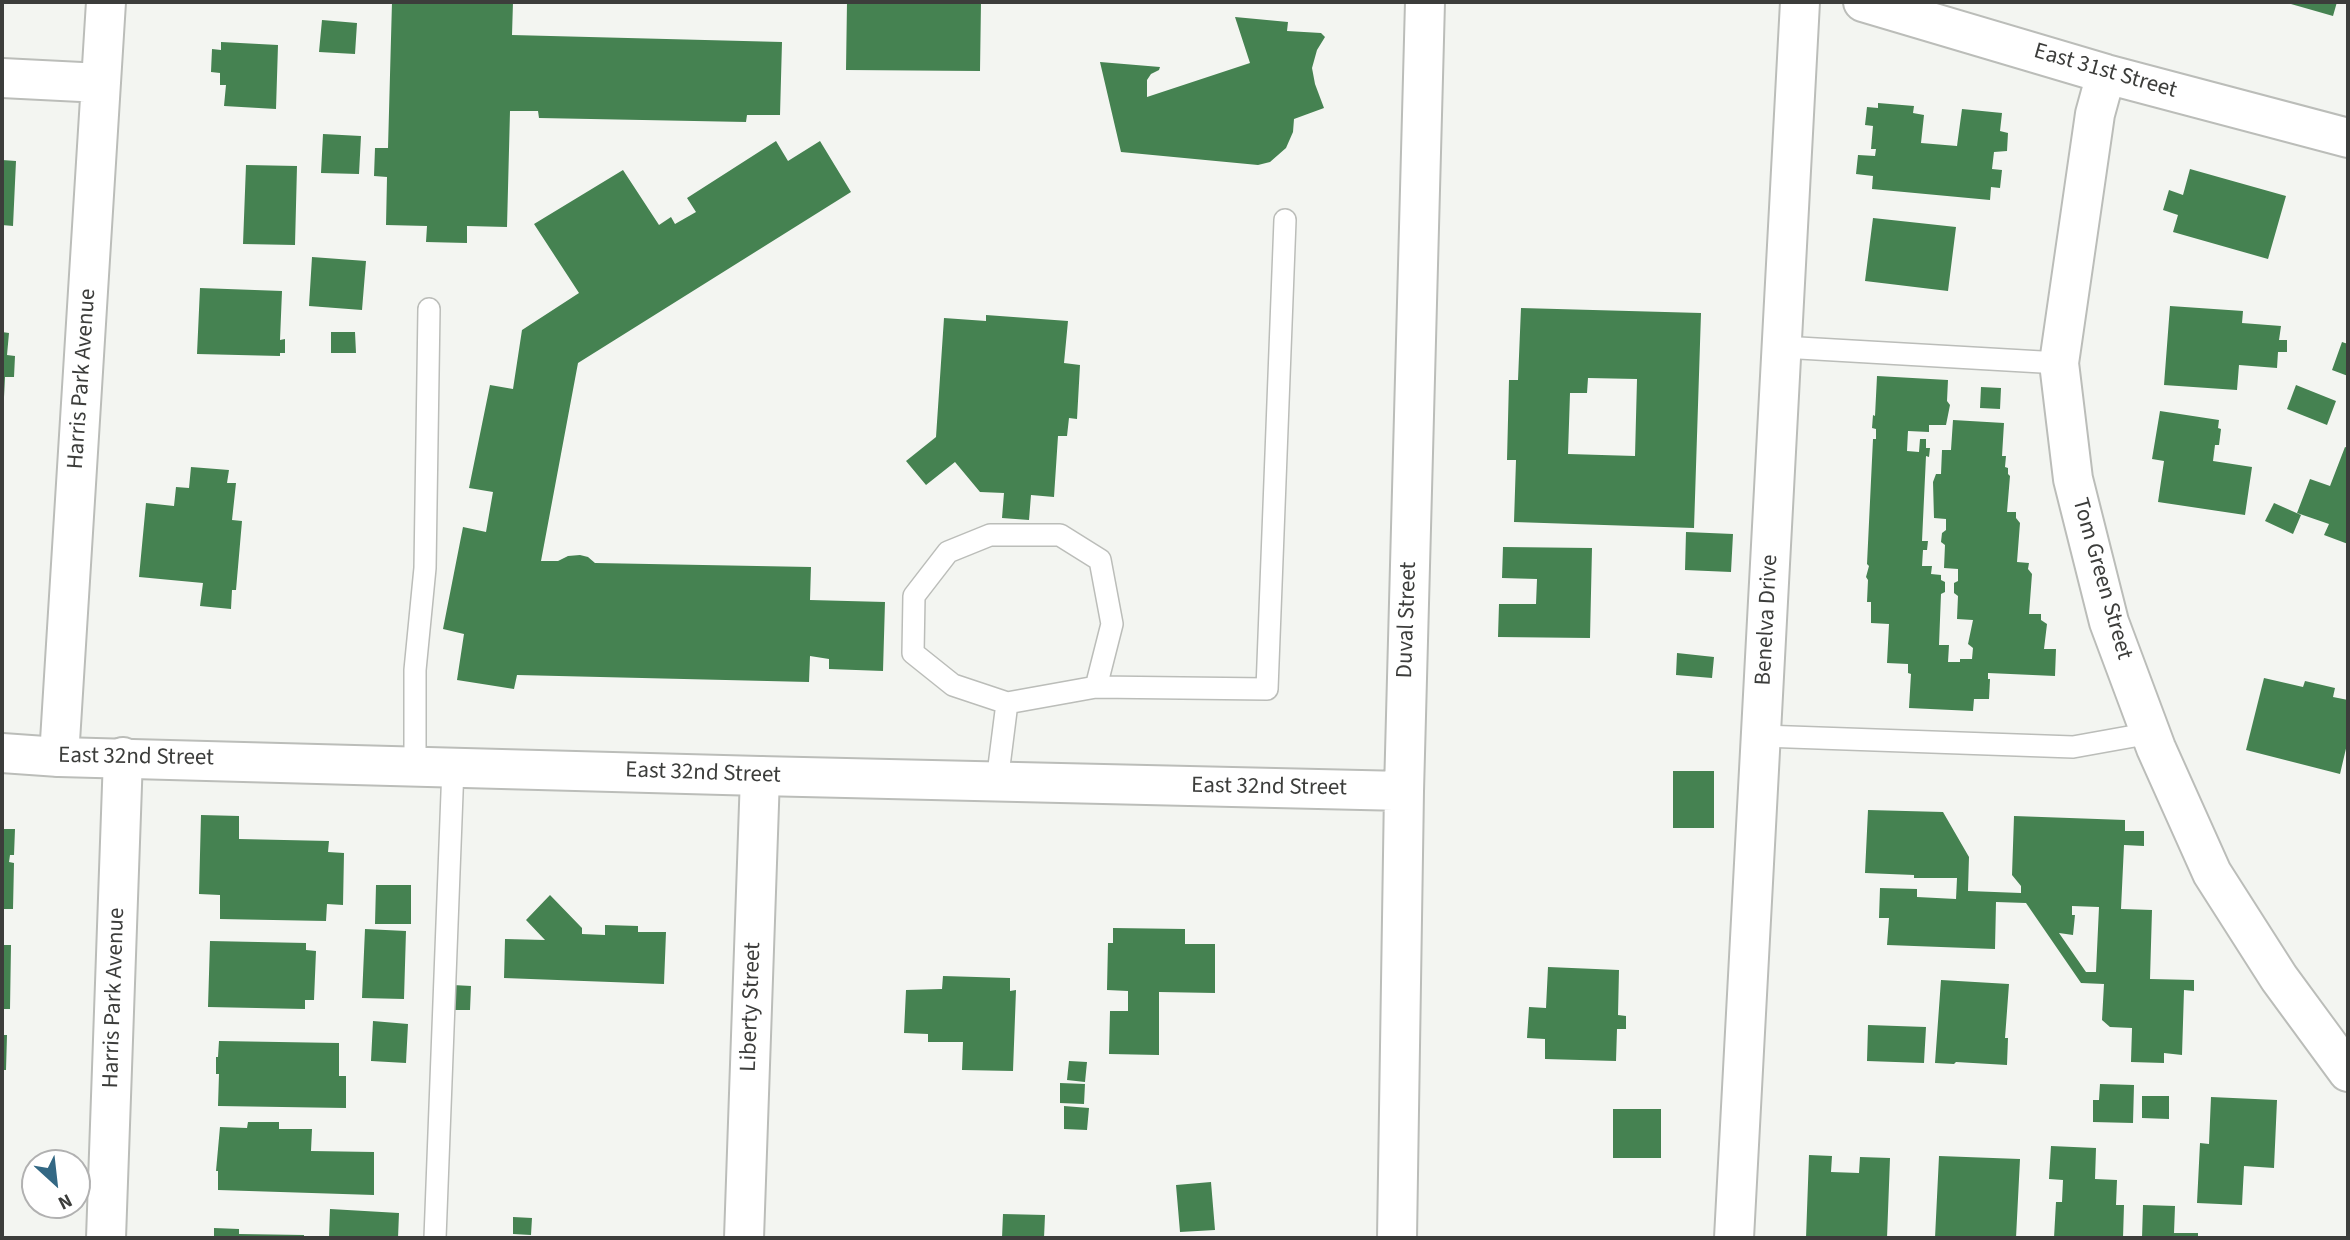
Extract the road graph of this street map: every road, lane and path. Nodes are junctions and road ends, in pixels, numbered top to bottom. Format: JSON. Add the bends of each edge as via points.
{"nodes":[{"id":1,"x":106,"y":2,"type":"edge"},
{"id":2,"x":1425,"y":2,"type":"edge"},
{"id":3,"x":1800,"y":2,"type":"edge"},
{"id":4,"x":1863,"y":2,"type":"edge"},
{"id":5,"x":2106,"y":74,"type":"junction"},
{"id":6,"x":2,"y":78,"type":"edge"},
{"id":7,"x":101,"y":83,"type":"junction"},
{"id":8,"x":2348,"y":138,"type":"edge"},
{"id":9,"x":1285,"y":220,"type":"dead end"},
{"id":10,"x":429,"y":309,"type":"dead end"},
{"id":11,"x":1782,"y":347,"type":"junction"},
{"id":12,"x":2059,"y":363,"type":"junction"},
{"id":13,"x":1096,"y":687,"type":"junction"},
{"id":14,"x":1007,"y":703,"type":"junction"},
{"id":15,"x":2151,"y":733,"type":"junction"},
{"id":16,"x":1762,"y":736,"type":"junction"},
{"id":17,"x":2,"y":753,"type":"edge"},
{"id":18,"x":59,"y":757,"type":"junction"},
{"id":19,"x":123,"y":757,"type":"junction"},
{"id":20,"x":415,"y":766,"type":"junction"},
{"id":21,"x":453,"y":767,"type":"junction"},
{"id":22,"x":760,"y":776,"type":"junction"},
{"id":23,"x":997,"y":782,"type":"junction"},
{"id":24,"x":1404,"y":791,"type":"junction"},
{"id":25,"x":2348,"y":1072,"type":"edge"},
{"id":26,"x":106,"y":1238,"type":"edge"},
{"id":27,"x":435,"y":1238,"type":"edge"},
{"id":28,"x":744,"y":1238,"type":"edge"},
{"id":29,"x":1397,"y":1238,"type":"edge"},
{"id":30,"x":1734,"y":1238,"type":"edge"}],
"edges":[{"from":1,"to":7,"type":"street","name":"Harris Park Avenue"},
{"from":2,"to":24,"type":"street","name":"Duval Street"},
{"from":3,"to":11,"type":"street","name":"Benelva Drive"},
{"from":4,"to":5,"type":"street","name":"East 31st Street"},
{"from":5,"to":8,"type":"street","name":"East 31st Street"},
{"from":5,"to":12,"type":"street","name":"Tom Green Street","via":[[2095,114]]},
{"from":6,"to":7,"type":"street"},
{"from":7,"to":18,"type":"street","name":"Harris Park Avenue"},
{"from":9,"to":13,"type":"lane","via":[[1267,689]]},
{"from":10,"to":20,"type":"lane","via":[[425,568],[415,670]]},
{"from":11,"to":12,"type":"lane"},
{"from":11,"to":16,"type":"street","name":"Benelva Drive"},
{"from":12,"to":15,"type":"street","name":"Tom Green Street","via":[[2073,479],[2109,622]]},
{"from":13,"to":14,"type":"lane"},
{"from":13,"to":14,"type":"lane","via":[[1112,624],[1100,560],[1060,535],[990,535],[948,552],[914,596],[913,653],[953,685]]},
{"from":14,"to":23,"type":"lane"},
{"from":15,"to":16,"type":"lane","via":[[2073,747]]},
{"from":15,"to":25,"type":"street","name":"Tom Green Street","via":[[2212,873],[2279,978]]},
{"from":16,"to":30,"type":"street","name":"Benelva Drive"},
{"from":17,"to":18,"type":"street","name":"East 32nd Street"},
{"from":18,"to":19,"type":"street","name":"East 32nd Street"},
{"from":19,"to":20,"type":"street","name":"East 32nd Street"},
{"from":19,"to":26,"type":"street","name":"Harris Park Avenue"},
{"from":20,"to":21,"type":"street","name":"East 32nd Street"},
{"from":21,"to":22,"type":"street","name":"East 32nd Street"},
{"from":21,"to":27,"type":"lane"},
{"from":22,"to":23,"type":"street","name":"East 32nd Street"},
{"from":22,"to":28,"type":"street","name":"Liberty Street"},
{"from":23,"to":24,"type":"street","name":"East 32nd Street"},
{"from":24,"to":29,"type":"street","name":"Duval Street"}]}
